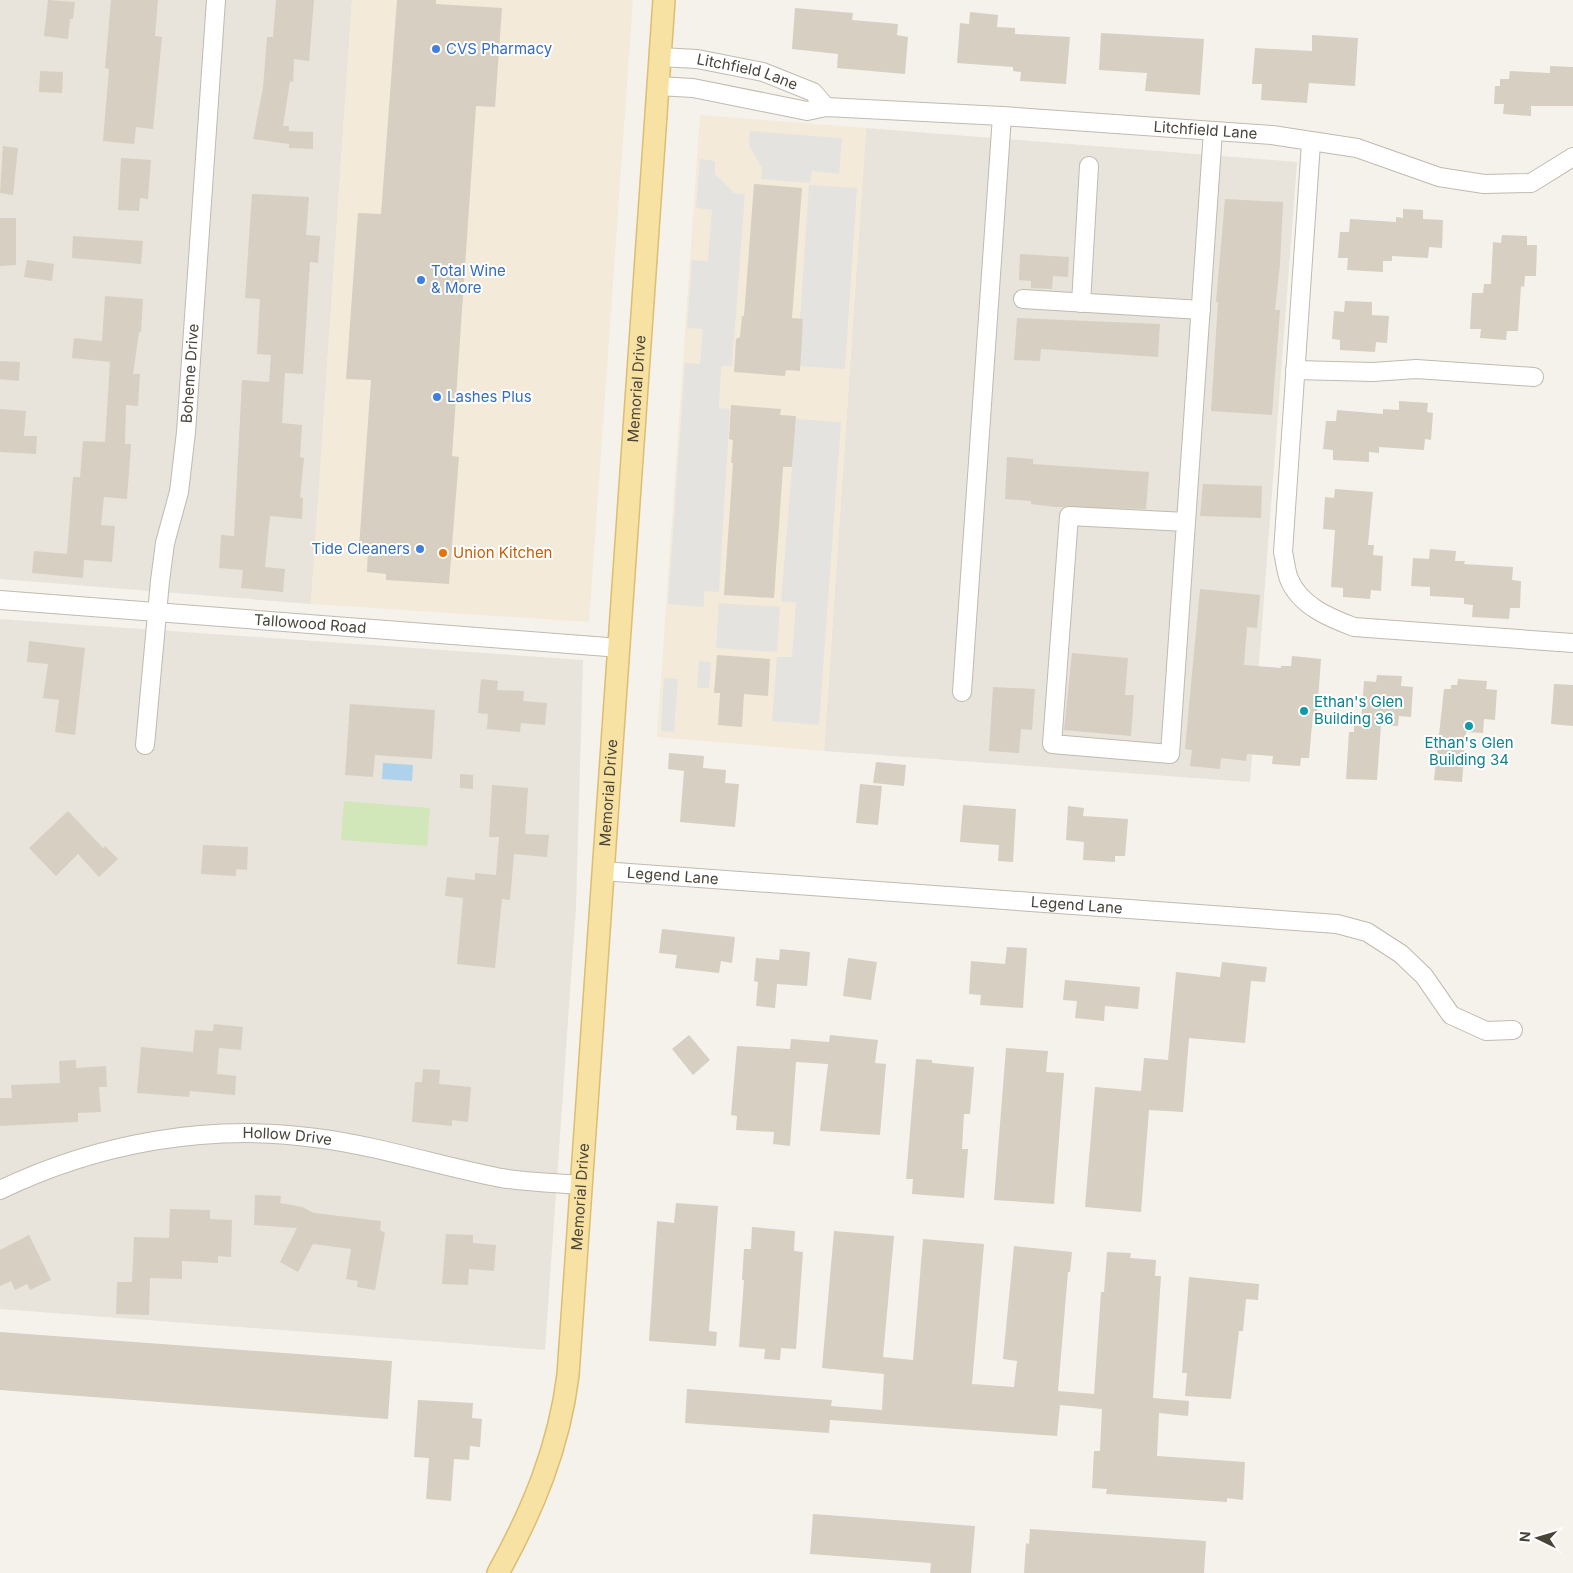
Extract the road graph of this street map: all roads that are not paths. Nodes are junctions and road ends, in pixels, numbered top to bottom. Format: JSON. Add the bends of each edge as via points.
{"nodes":[{"id":1,"x":216,"y":0,"type":"edge"},
{"id":2,"x":664,"y":0,"type":"edge"},
{"id":3,"x":660,"y":57,"type":"junction"},
{"id":4,"x":658,"y":86,"type":"junction"},
{"id":5,"x":826,"y":107,"type":"junction"},
{"id":6,"x":1002,"y":116,"type":"junction"},
{"id":7,"x":1214,"y":131,"type":"junction"},
{"id":8,"x":1311,"y":143,"type":"junction"},
{"id":9,"x":1573,"y":157,"type":"edge"},
{"id":10,"x":1089,"y":166,"type":"dead end"},
{"id":11,"x":1023,"y":300,"type":"dead end"},
{"id":12,"x":1081,"y":303,"type":"junction"},
{"id":13,"x":1201,"y":310,"type":"junction"},
{"id":14,"x":1295,"y":370,"type":"junction"},
{"id":15,"x":1534,"y":377,"type":"dead end"},
{"id":16,"x":1186,"y":522,"type":"junction"},
{"id":17,"x":0,"y":600,"type":"edge"},
{"id":18,"x":158,"y":612,"type":"junction"},
{"id":19,"x":1573,"y":643,"type":"edge"},
{"id":20,"x":620,"y":648,"type":"junction"},
{"id":21,"x":962,"y":692,"type":"dead end"},
{"id":22,"x":146,"y":745,"type":"dead end"},
{"id":23,"x":602,"y":871,"type":"junction"},
{"id":24,"x":1513,"y":1030,"type":"dead end"},
{"id":25,"x":580,"y":1185,"type":"junction"},
{"id":26,"x":0,"y":1190,"type":"edge"},
{"id":27,"x":498,"y":1573,"type":"edge"}],
"edges":[{"from":1,"to":18,"type":"street","name":"Boheme Drive","via":[[186,432],[179,492],[165,543]]},
{"from":2,"to":3,"type":"main road","name":"Memorial Drive"},
{"from":3,"to":4,"type":"main road","name":"Memorial Drive"},
{"from":3,"to":5,"type":"street","name":"Litchfield Lane","via":[[697,59],[763,72],[813,92]]},
{"from":4,"to":5,"type":"street","name":"Litchfield Lane","via":[[693,88],[807,111]]},
{"from":4,"to":20,"type":"main road","name":"Memorial Drive"},
{"from":5,"to":6,"type":"street","name":"Litchfield Lane"},
{"from":6,"to":7,"type":"street","name":"Litchfield Lane"},
{"from":6,"to":21,"type":"street"},
{"from":7,"to":8,"type":"street","name":"Litchfield Lane"},
{"from":7,"to":13,"type":"street"},
{"from":8,"to":9,"type":"street","name":"Litchfield Lane","via":[[1357,148],[1439,177],[1484,184],[1531,183]]},
{"from":8,"to":14,"type":"street"},
{"from":10,"to":12,"type":"street"},
{"from":11,"to":12,"type":"street"},
{"from":12,"to":13,"type":"street"},
{"from":13,"to":16,"type":"street"},
{"from":14,"to":15,"type":"street","via":[[1373,372],[1433,369]]},
{"from":14,"to":19,"type":"street","via":[[1283,552],[1289,580],[1306,602],[1330,618],[1354,627]]},
{"from":16,"to":16,"type":"street","via":[[1170,754],[1052,744],[1069,516]]},
{"from":17,"to":18,"type":"street","name":"Tallowood Road"},
{"from":18,"to":20,"type":"street","name":"Tallowood Road"},
{"from":18,"to":22,"type":"street","name":"Boheme Drive"},
{"from":20,"to":23,"type":"main road","name":"Memorial Drive"},
{"from":23,"to":24,"type":"street","name":"Legend Lane","via":[[1337,924],[1367,932],[1401,954],[1424,976],[1451,1015],[1486,1031]]},
{"from":23,"to":25,"type":"main road","name":"Memorial Drive"},
{"from":25,"to":26,"type":"street","name":"Hollow Drive","via":[[503,1178],[377,1149],[317,1138],[254,1132],[195,1134],[146,1143],[83,1158]]},
{"from":25,"to":27,"type":"main road","name":"Memorial Drive","via":[[568,1375],[558,1433],[531,1509]]}]}
